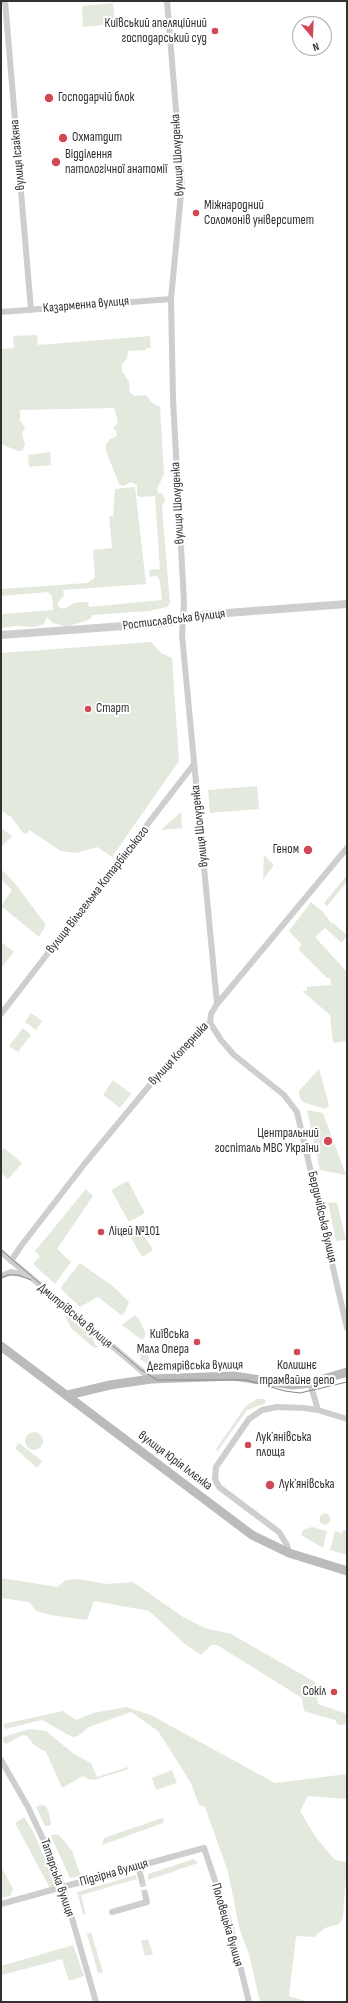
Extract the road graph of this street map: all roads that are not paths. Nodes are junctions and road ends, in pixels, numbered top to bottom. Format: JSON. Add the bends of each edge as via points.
{"nodes":[{"id":1,"x":5,"y":1,"type":"edge"},
{"id":2,"x":167,"y":1,"type":"edge"},
{"id":3,"x":171,"y":298,"type":"junction"},
{"id":4,"x":31,"y":310,"type":"junction"},
{"id":5,"x":1,"y":312,"type":"edge"},
{"id":6,"x":347,"y":604,"type":"edge"},
{"id":7,"x":182,"y":619,"type":"junction"},
{"id":8,"x":1,"y":635,"type":"edge"},
{"id":9,"x":194,"y":764,"type":"junction"},
{"id":10,"x":347,"y":848,"type":"edge"},
{"id":11,"x":217,"y":1004,"type":"junction"},
{"id":12,"x":1,"y":1014,"type":"edge"},
{"id":13,"x":210,"y":1023,"type":"junction"},
{"id":14,"x":1,"y":1252,"type":"edge"},
{"id":15,"x":11,"y":1261,"type":"junction"},
{"id":16,"x":1,"y":1276,"type":"edge"},
{"id":17,"x":32,"y":1278,"type":"junction"},
{"id":18,"x":347,"y":1328,"type":"edge"},
{"id":19,"x":1,"y":1346,"type":"edge"},
{"id":20,"x":347,"y":1372,"type":"edge"},
{"id":21,"x":151,"y":1379,"type":"junction"},
{"id":22,"x":310,"y":1383,"type":"junction"},
{"id":23,"x":68,"y":1395,"type":"junction"},
{"id":24,"x":318,"y":1410,"type":"junction"},
{"id":25,"x":347,"y":1419,"type":"edge"},
{"id":26,"x":289,"y":1553,"type":"junction"},
{"id":27,"x":347,"y":1571,"type":"edge"},
{"id":28,"x":1,"y":1760,"type":"edge"},
{"id":29,"x":204,"y":1848,"type":"joint"},
{"id":30,"x":138,"y":1866,"type":"junction"},
{"id":31,"x":142,"y":1882,"type":"tunnel mouth"},
{"id":32,"x":63,"y":1887,"type":"junction"},
{"id":33,"x":145,"y":1894,"type":"dead end"},
{"id":34,"x":1,"y":1904,"type":"edge"},
{"id":35,"x":112,"y":1912,"type":"dead end"},
{"id":36,"x":96,"y":2002,"type":"edge"},
{"id":37,"x":248,"y":2002,"type":"edge"}],
"edges":[{"from":1,"to":4,"type":"street","name":"вулиця Ісаакяна"},
{"from":2,"to":3,"type":"street","name":"вулиця Шолуденка","via":[[182,183]]},
{"from":3,"to":4,"type":"street","name":"Казарменна вулиця"},
{"from":3,"to":7,"type":"street","name":"вулиця Шолуденка","via":[[173,399],[184,602]]},
{"from":4,"to":5,"type":"street","name":"Казарменна вулиця"},
{"from":6,"to":7,"type":"street","name":"Ростиславська вулиця","via":[[200,615]]},
{"from":7,"to":8,"type":"street","name":"Ростиславська вулиця","via":[[164,623]]},
{"from":7,"to":9,"type":"street","name":"вулиця Шолуденка"},
{"from":9,"to":11,"type":"street","name":"вулиця Шолуденка"},
{"from":9,"to":12,"type":"street","name":"вулиця Вільгельма Котарбінського"},
{"from":10,"to":11,"type":"street","name":"вулиця Коперника"},
{"from":11,"to":13,"type":"street","name":"вулиця Коперника","via":[[211,1014]]},
{"from":13,"to":15,"type":"street","name":"вулиця Коперника","via":[[195,1034],[174,1056],[86,1162]]},
{"from":13,"to":18,"type":"street","name":"Бердичівська вулиця","via":[[234,1055],[284,1095],[297,1112]]},
{"from":14,"to":15,"type":"street","name":"Дмитрівська вулиця"},
{"from":15,"to":17,"type":"street","name":"Дмитрівська вулиця"},
{"from":16,"to":17,"type":"street","via":[[15,1272]]},
{"from":17,"to":21,"type":"street","name":"Дмитрівська вулиця"},
{"from":19,"to":23,"type":"main road","name":"вулиця Юрія Іллєнка"},
{"from":20,"to":22,"type":"main road","name":"Дегтярівська вулиця"},
{"from":21,"to":22,"type":"main road","name":"Дегтярівська вулиця","via":[[234,1376],[292,1385]]},
{"from":21,"to":23,"type":"main road","name":"Дегтярівська вулиця"},
{"from":22,"to":24,"type":"street"},
{"from":23,"to":26,"type":"main road","name":"вулиця Юрія Іллєнка","via":[[259,1540]]},
{"from":24,"to":25,"type":"street"},
{"from":24,"to":26,"type":"street","via":[[277,1407],[254,1414],[221,1459],[214,1474],[219,1487],[279,1532]]},
{"from":26,"to":27,"type":"main road","name":"вулиця Юрія Іллєнка"},
{"from":28,"to":32,"type":"street","name":"Татарська вулиця","via":[[45,1840]]},
{"from":29,"to":30,"type":"street","name":"Підгірна вулиця"},
{"from":29,"to":37,"type":"street","name":"Половецька вулиця","via":[[230,1925]]},
{"from":30,"to":31,"type":"street"},
{"from":30,"to":32,"type":"street","name":"Підгірна вулиця"},
{"from":32,"to":34,"type":"street","name":"Підгірна вулиця"},
{"from":32,"to":36,"type":"street","name":"Татарська вулиця"},
{"from":33,"to":35,"type":"street","via":[[147,1902]]}]}
